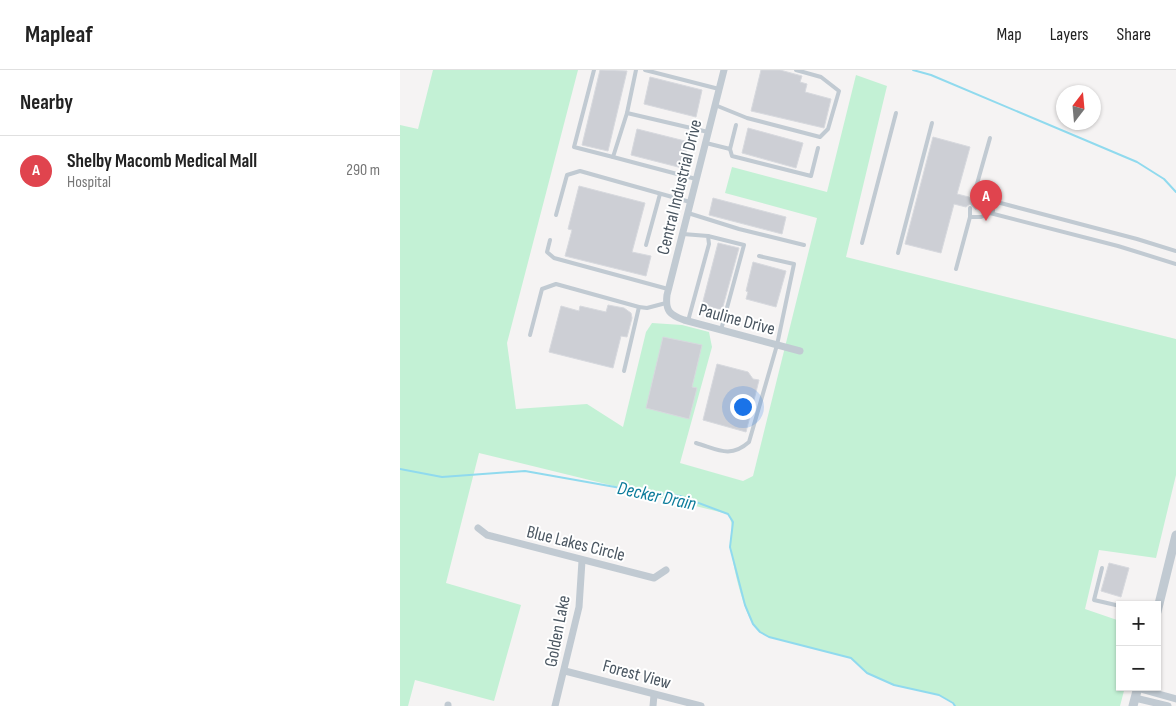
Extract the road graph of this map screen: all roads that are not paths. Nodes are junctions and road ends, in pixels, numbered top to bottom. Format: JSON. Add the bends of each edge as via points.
{"nodes":[{"id":1,"x":594,"y":70,"type":"edge"},
{"id":2,"x":636,"y":70,"type":"edge"},
{"id":3,"x":645,"y":70,"type":"edge"},
{"id":4,"x":724,"y":70,"type":"edge"},
{"id":5,"x":796,"y":70,"type":"edge"},
{"id":6,"x":719,"y":89,"type":"junction"},
{"id":7,"x":715,"y":105,"type":"junction"},
{"id":8,"x":627,"y":113,"type":"junction"},
{"id":9,"x":896,"y":113,"type":"dead end"},
{"id":10,"x":932,"y":123,"type":"dead end"},
{"id":11,"x":736,"y":125,"type":"dead end"},
{"id":12,"x":708,"y":132,"type":"junction"},
{"id":13,"x":990,"y":138,"type":"dead end"},
{"id":14,"x":706,"y":143,"type":"junction"},
{"id":15,"x":818,"y":148,"type":"dead end"},
{"id":16,"x":730,"y":149,"type":"junction"},
{"id":17,"x":613,"y":157,"type":"junction"},
{"id":18,"x":696,"y":179,"type":"junction"},
{"id":19,"x":976,"y":191,"type":"junction"},
{"id":20,"x":660,"y":194,"type":"junction"},
{"id":21,"x":973,"y":198,"type":"dead end"},
{"id":22,"x":993,"y":201,"type":"junction"},
{"id":23,"x":690,"y":202,"type":"junction"},
{"id":24,"x":970,"y":208,"type":"dead end"},
{"id":25,"x":688,"y":213,"type":"junction"},
{"id":26,"x":990,"y":213,"type":"junction"},
{"id":27,"x":556,"y":215,"type":"dead end"},
{"id":28,"x":1045,"y":215,"type":"junction"},
{"id":29,"x":970,"y":217,"type":"junction"},
{"id":30,"x":1083,"y":225,"type":"junction"},
{"id":31,"x":1042,"y":227,"type":"junction"},
{"id":32,"x":682,"y":234,"type":"junction"},
{"id":33,"x":1120,"y":234,"type":"junction"},
{"id":34,"x":708,"y":236,"type":"junction"},
{"id":35,"x":1080,"y":236,"type":"junction"},
{"id":36,"x":550,"y":240,"type":"dead end"},
{"id":37,"x":862,"y":243,"type":"dead end"},
{"id":38,"x":646,"y":245,"type":"dead end"},
{"id":39,"x":804,"y":245,"type":"dead end"},
{"id":40,"x":1158,"y":245,"type":"junction"},
{"id":41,"x":1118,"y":246,"type":"junction"},
{"id":42,"x":1176,"y":251,"type":"edge"},
{"id":43,"x":898,"y":253,"type":"dead end"},
{"id":44,"x":759,"y":256,"type":"dead end"},
{"id":45,"x":1156,"y":256,"type":"junction"},
{"id":46,"x":1176,"y":264,"type":"edge"},
{"id":47,"x":956,"y":269,"type":"dead end"},
{"id":48,"x":668,"y":289,"type":"junction"},
{"id":49,"x":639,"y":307,"type":"junction"},
{"id":50,"x":667,"y":307,"type":"junction"},
{"id":51,"x":688,"y":322,"type":"junction"},
{"id":52,"x":722,"y":330,"type":"junction"},
{"id":53,"x":530,"y":335,"type":"dead end"},
{"id":54,"x":777,"y":345,"type":"junction"},
{"id":55,"x":800,"y":351,"type":"dead end"},
{"id":56,"x":624,"y":371,"type":"dead end"},
{"id":57,"x":696,"y":443,"type":"dead end"},
{"id":58,"x":478,"y":528,"type":"dead end"},
{"id":59,"x":1176,"y":535,"type":"edge"},
{"id":60,"x":582,"y":561,"type":"junction"},
{"id":61,"x":1102,"y":568,"type":"dead end"},
{"id":62,"x":666,"y":570,"type":"dead end"},
{"id":63,"x":1160,"y":601,"type":"edge"},
{"id":64,"x":1116,"y":605,"type":"edge"},
{"id":65,"x":565,"y":671,"type":"junction"},
{"id":66,"x":654,"y":695,"type":"junction"},
{"id":67,"x":1136,"y":695,"type":"edge"},
{"id":68,"x":1176,"y":698,"type":"edge"},
{"id":69,"x":555,"y":706,"type":"edge"},
{"id":70,"x":653,"y":706,"type":"edge"},
{"id":71,"x":701,"y":706,"type":"edge"},
{"id":72,"x":1168,"y":706,"type":"edge"}],
"edges":[{"from":1,"to":17,"type":"lane","via":[[574,147]]},
{"from":2,"to":8,"type":"lane"},
{"from":3,"to":6,"type":"lane"},
{"from":4,"to":6,"type":"street","name":"Central Industrial Drive"},
{"from":5,"to":7,"type":"lane","via":[[821,77],[839,91],[828,130],[820,137],[747,118]]},
{"from":6,"to":7,"type":"street","name":"Central Industrial Drive"},
{"from":7,"to":12,"type":"street","name":"Central Industrial Drive"},
{"from":8,"to":12,"type":"lane"},
{"from":8,"to":17,"type":"lane"},
{"from":9,"to":37,"type":"lane"},
{"from":10,"to":43,"type":"lane"},
{"from":11,"to":16,"type":"lane"},
{"from":12,"to":14,"type":"street","name":"Central Industrial Drive"},
{"from":13,"to":19,"type":"lane"},
{"from":14,"to":16,"type":"lane"},
{"from":14,"to":18,"type":"street","name":"Central Industrial Drive"},
{"from":15,"to":16,"type":"lane","via":[[810,176],[732,156]]},
{"from":17,"to":18,"type":"lane"},
{"from":18,"to":23,"type":"street","name":"Central Industrial Drive"},
{"from":19,"to":21,"type":"lane"},
{"from":19,"to":22,"type":"lane"},
{"from":20,"to":23,"type":"lane"},
{"from":20,"to":27,"type":"lane","via":[[580,172],[567,175]]},
{"from":20,"to":38,"type":"lane"},
{"from":22,"to":26,"type":"lane"},
{"from":22,"to":28,"type":"lane"},
{"from":23,"to":25,"type":"street","name":"Central Industrial Drive"},
{"from":24,"to":29,"type":"lane"},
{"from":25,"to":32,"type":"street","name":"Central Industrial Drive"},
{"from":25,"to":39,"type":"lane"},
{"from":26,"to":29,"type":"lane"},
{"from":26,"to":31,"type":"lane"},
{"from":28,"to":30,"type":"lane"},
{"from":28,"to":31,"type":"lane"},
{"from":29,"to":47,"type":"lane"},
{"from":30,"to":33,"type":"lane"},
{"from":30,"to":35,"type":"lane"},
{"from":31,"to":35,"type":"lane"},
{"from":32,"to":34,"type":"lane"},
{"from":32,"to":48,"type":"street","name":"Central Industrial Drive"},
{"from":33,"to":40,"type":"lane"},
{"from":33,"to":41,"type":"lane"},
{"from":34,"to":51,"type":"lane","via":[[709,244]]},
{"from":34,"to":52,"type":"lane","via":[[744,245]]},
{"from":35,"to":41,"type":"lane"},
{"from":36,"to":48,"type":"lane","via":[[547,252],[554,258]]},
{"from":40,"to":42,"type":"lane"},
{"from":40,"to":45,"type":"lane"},
{"from":41,"to":45,"type":"lane"},
{"from":44,"to":54,"type":"lane","via":[[794,264]]},
{"from":45,"to":46,"type":"lane"},
{"from":48,"to":50,"type":"street","name":"Central Industrial Drive"},
{"from":49,"to":50,"type":"lane"},
{"from":49,"to":53,"type":"lane","via":[[556,284],[542,289]]},
{"from":49,"to":56,"type":"lane"},
{"from":50,"to":51,"type":"street","name":"Pauline Drive"},
{"from":51,"to":52,"type":"street","name":"Pauline Drive"},
{"from":52,"to":54,"type":"street","name":"Pauline Drive"},
{"from":54,"to":55,"type":"street","name":"Pauline Drive"},
{"from":54,"to":57,"type":"lane","via":[[749,442],[740,451],[726,452]]},
{"from":58,"to":60,"type":"street","name":"Blue Lakes Circle","via":[[487,535]]},
{"from":59,"to":63,"type":"street"},
{"from":60,"to":62,"type":"street","name":"Blue Lakes Circle","via":[[654,578]]},
{"from":60,"to":65,"type":"street","name":"Golden Lake","via":[[579,607]]},
{"from":61,"to":64,"type":"lane","via":[[1094,600]]},
{"from":65,"to":66,"type":"street","name":"Forest View"},
{"from":65,"to":69,"type":"street","name":"Golden Lake"},
{"from":66,"to":70,"type":"street"},
{"from":66,"to":71,"type":"street","name":"Forest View"},
{"from":67,"to":68,"type":"street"},
{"from":67,"to":72,"type":"street"}]}
